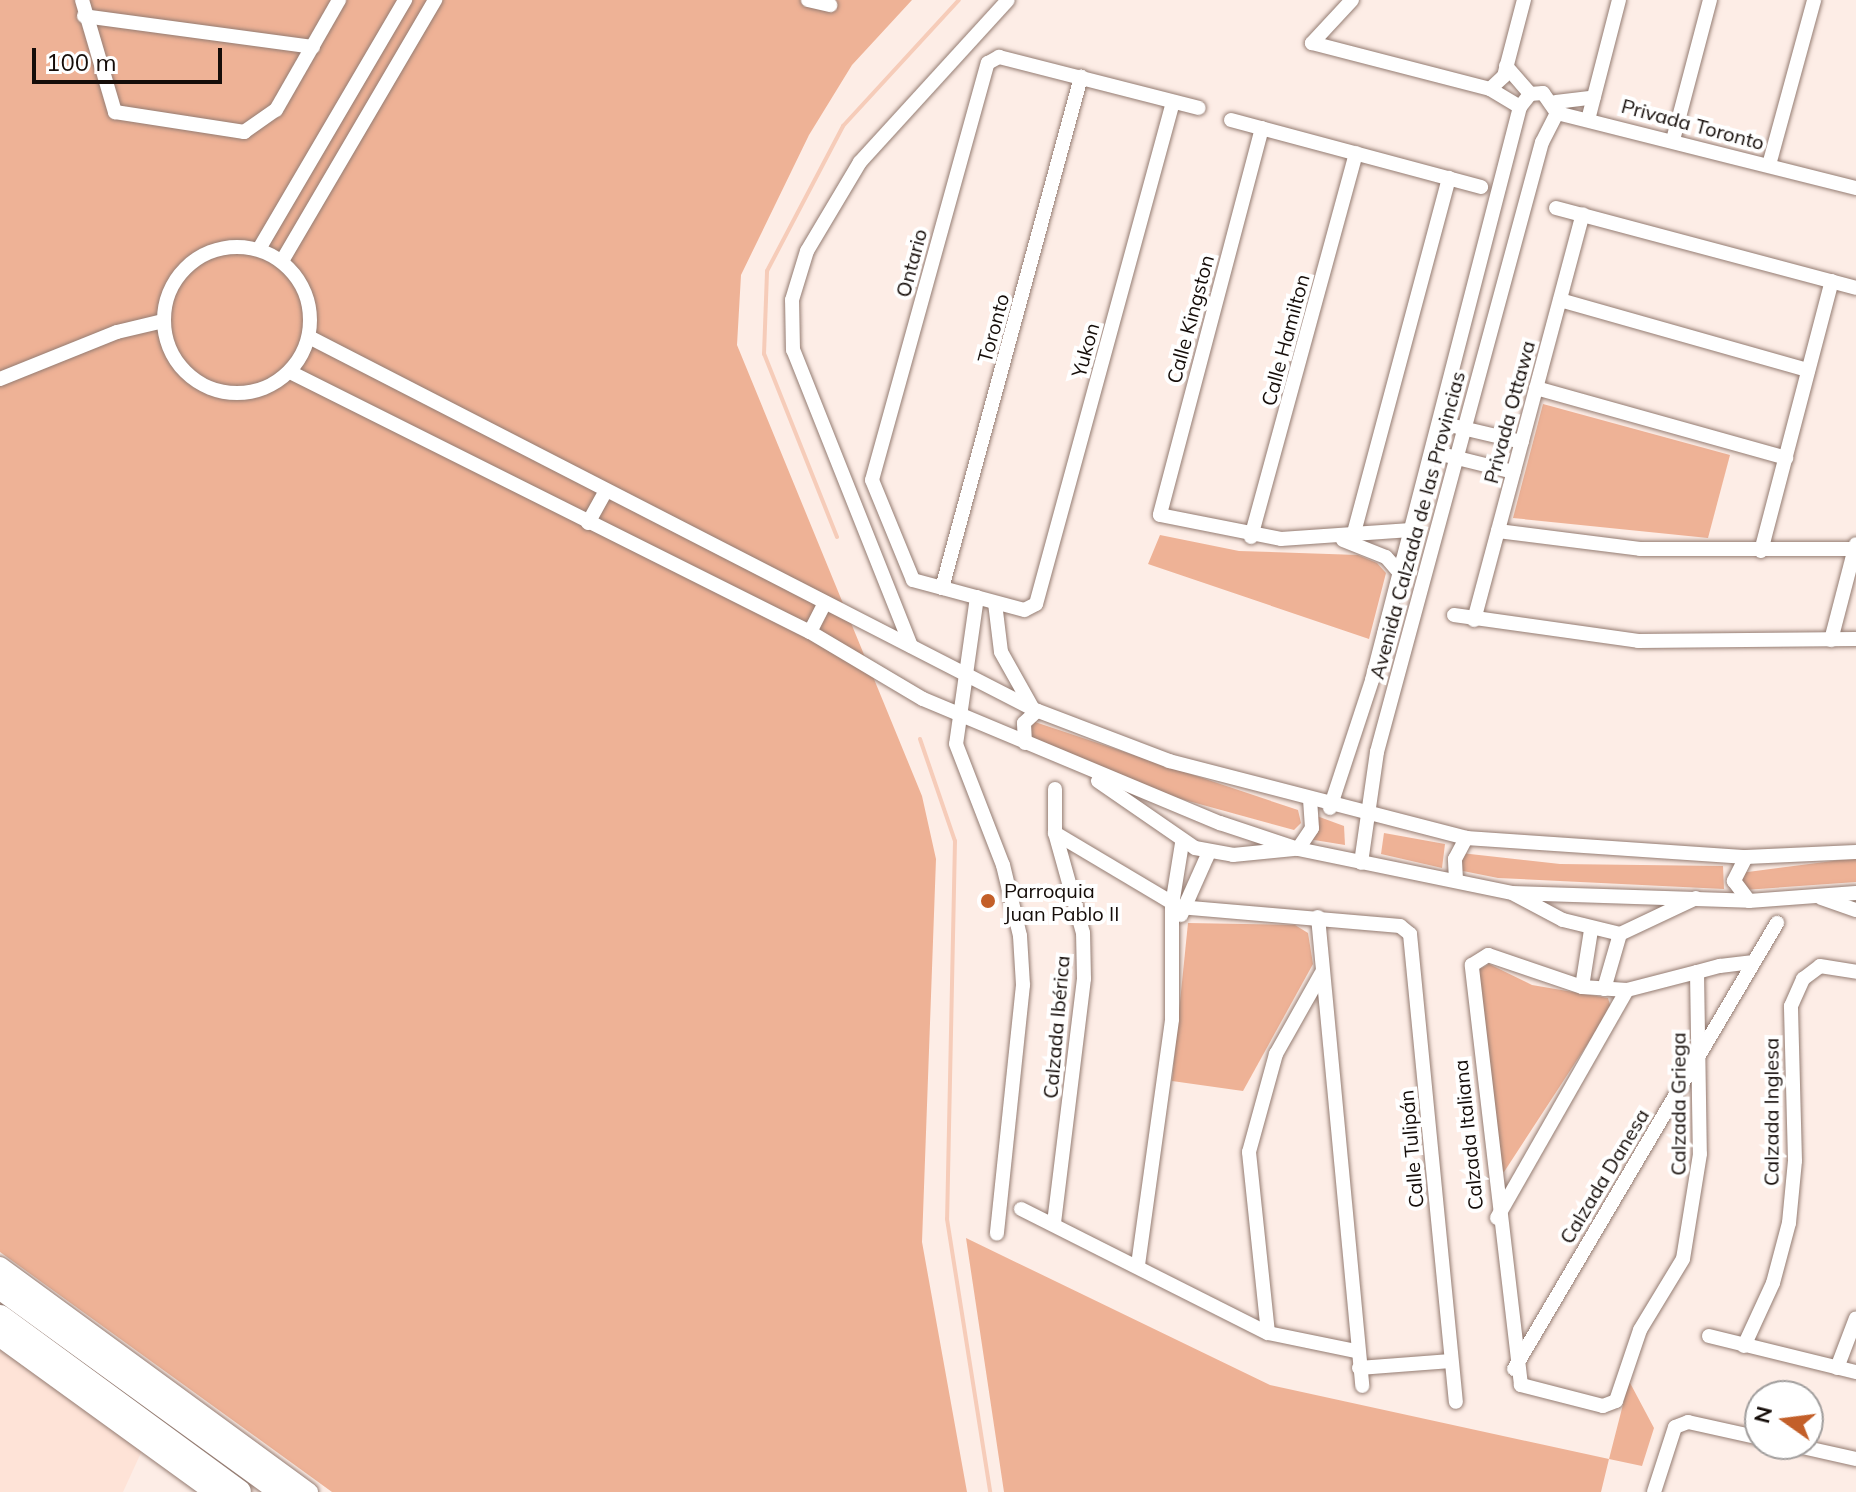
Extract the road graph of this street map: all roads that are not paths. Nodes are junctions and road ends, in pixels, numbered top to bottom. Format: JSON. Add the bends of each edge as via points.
{"nodes":[{"id":1,"x":82,"y":0,"type":"edge"},
{"id":2,"x":339,"y":0,"type":"edge"},
{"id":3,"x":405,"y":0,"type":"edge"},
{"id":4,"x":435,"y":0,"type":"edge"},
{"id":5,"x":808,"y":0,"type":"edge"},
{"id":6,"x":1008,"y":0,"type":"edge"},
{"id":7,"x":1352,"y":0,"type":"edge"},
{"id":8,"x":1524,"y":0,"type":"edge"},
{"id":9,"x":1619,"y":0,"type":"edge"},
{"id":10,"x":1710,"y":0,"type":"edge"},
{"id":11,"x":1814,"y":0,"type":"edge"},
{"id":12,"x":830,"y":5,"type":"dead end"},
{"id":13,"x":84,"y":16,"type":"junction"},
{"id":14,"x":313,"y":47,"type":"junction"},
{"id":15,"x":1506,"y":66,"type":"junction"},
{"id":16,"x":1081,"y":77,"type":"junction"},
{"id":17,"x":1495,"y":87,"type":"junction"},
{"id":18,"x":1530,"y":94,"type":"junction"},
{"id":19,"x":1594,"y":97,"type":"junction"},
{"id":20,"x":1173,"y":102,"type":"junction"},
{"id":21,"x":1520,"y":107,"type":"junction"},
{"id":22,"x":1557,"y":107,"type":"junction"},
{"id":23,"x":1199,"y":108,"type":"dead end"},
{"id":24,"x":1589,"y":116,"type":"junction"},
{"id":25,"x":1231,"y":120,"type":"dead end"},
{"id":26,"x":1262,"y":128,"type":"junction"},
{"id":27,"x":1673,"y":140,"type":"junction"},
{"id":28,"x":1356,"y":153,"type":"junction"},
{"id":29,"x":1769,"y":165,"type":"junction"},
{"id":30,"x":1449,"y":178,"type":"junction"},
{"id":31,"x":1855,"y":184,"type":"edge"},
{"id":32,"x":1481,"y":187,"type":"dead end"},
{"id":33,"x":1556,"y":208,"type":"dead end"},
{"id":34,"x":1583,"y":214,"type":"junction"},
{"id":35,"x":259,"y":249,"type":"junction"},
{"id":36,"x":282,"y":261,"type":"junction"},
{"id":37,"x":1832,"y":281,"type":"junction"},
{"id":38,"x":1856,"y":288,"type":"edge"},
{"id":39,"x":1560,"y":300,"type":"junction"},
{"id":40,"x":163,"y":321,"type":"junction"},
{"id":41,"x":309,"y":337,"type":"junction"},
{"id":42,"x":1808,"y":370,"type":"junction"},
{"id":43,"x":290,"y":372,"type":"junction"},
{"id":44,"x":0,"y":379,"type":"edge"},
{"id":45,"x":1536,"y":388,"type":"junction"},
{"id":46,"x":1441,"y":423,"type":"junction"},
{"id":47,"x":1464,"y":428,"type":"junction"},
{"id":48,"x":1522,"y":442,"type":"junction"},
{"id":49,"x":1433,"y":452,"type":"junction"},
{"id":50,"x":1456,"y":458,"type":"junction"},
{"id":51,"x":1786,"y":458,"type":"junction"},
{"id":52,"x":1514,"y":472,"type":"junction"},
{"id":53,"x":606,"y":491,"type":"junction"},
{"id":54,"x":588,"y":523,"type":"junction"},
{"id":55,"x":1411,"y":530,"type":"junction"},
{"id":56,"x":1498,"y":531,"type":"junction"},
{"id":57,"x":1251,"y":537,"type":"junction"},
{"id":58,"x":1348,"y":538,"type":"junction"},
{"id":59,"x":1855,"y":546,"type":"edge"},
{"id":60,"x":1761,"y":551,"type":"junction"},
{"id":61,"x":1400,"y":573,"type":"junction"},
{"id":62,"x":942,"y":588,"type":"junction"},
{"id":63,"x":977,"y":597,"type":"junction"},
{"id":64,"x":825,"y":603,"type":"junction"},
{"id":65,"x":995,"y":603,"type":"junction"},
{"id":66,"x":1454,"y":615,"type":"dead end"},
{"id":67,"x":1474,"y":620,"type":"junction"},
{"id":68,"x":810,"y":632,"type":"junction"},
{"id":69,"x":1856,"y":639,"type":"edge"},
{"id":70,"x":1831,"y":640,"type":"junction"},
{"id":71,"x":911,"y":646,"type":"junction"},
{"id":72,"x":963,"y":673,"type":"junction"},
{"id":73,"x":1035,"y":710,"type":"junction"},
{"id":74,"x":957,"y":714,"type":"junction"},
{"id":75,"x":1025,"y":743,"type":"junction"},
{"id":76,"x":1089,"y":772,"type":"junction"},
{"id":77,"x":1055,"y":789,"type":"dead end"},
{"id":78,"x":1310,"y":802,"type":"junction"},
{"id":79,"x":1330,"y":808,"type":"junction"},
{"id":80,"x":1368,"y":816,"type":"junction"},
{"id":81,"x":1055,"y":833,"type":"junction"},
{"id":82,"x":1466,"y":838,"type":"junction"},
{"id":83,"x":1182,"y":843,"type":"junction"},
{"id":84,"x":1298,"y":849,"type":"junction"},
{"id":85,"x":1209,"y":852,"type":"junction"},
{"id":86,"x":1856,"y":852,"type":"edge"},
{"id":87,"x":1746,"y":857,"type":"junction"},
{"id":88,"x":1361,"y":863,"type":"junction"},
{"id":89,"x":1456,"y":880,"type":"junction"},
{"id":90,"x":1512,"y":893,"type":"junction"},
{"id":91,"x":1856,"y":893,"type":"edge"},
{"id":92,"x":1817,"y":896,"type":"junction"},
{"id":93,"x":1696,"y":898,"type":"junction"},
{"id":94,"x":1749,"y":901,"type":"junction"},
{"id":95,"x":1180,"y":907,"type":"junction"},
{"id":96,"x":1856,"y":910,"type":"edge"},
{"id":97,"x":1318,"y":917,"type":"junction"},
{"id":98,"x":1777,"y":923,"type":"dead end"},
{"id":99,"x":1591,"y":930,"type":"junction"},
{"id":100,"x":1620,"y":934,"type":"junction"},
{"id":101,"x":1754,"y":962,"type":"junction"},
{"id":102,"x":1697,"y":972,"type":"junction"},
{"id":103,"x":1856,"y":972,"type":"edge"},
{"id":104,"x":1321,"y":974,"type":"junction"},
{"id":105,"x":1582,"y":987,"type":"junction"},
{"id":106,"x":1604,"y":989,"type":"junction"},
{"id":107,"x":1627,"y":990,"type":"junction"},
{"id":108,"x":1698,"y":1057,"type":"junction"},
{"id":109,"x":1021,"y":1209,"type":"dead end"},
{"id":110,"x":1496,"y":1218,"type":"junction"},
{"id":111,"x":1054,"y":1223,"type":"junction"},
{"id":112,"x":997,"y":1234,"type":"dead end"},
{"id":113,"x":1138,"y":1265,"type":"junction"},
{"id":114,"x":0,"y":1266,"type":"edge"},
{"id":115,"x":0,"y":1287,"type":"edge"},
{"id":116,"x":1856,"y":1318,"type":"edge"},
{"id":117,"x":4,"y":1327,"type":"edge"},
{"id":118,"x":1268,"y":1333,"type":"junction"},
{"id":119,"x":1709,"y":1336,"type":"dead end"},
{"id":120,"x":1744,"y":1346,"type":"junction"},
{"id":121,"x":1356,"y":1351,"type":"junction"},
{"id":122,"x":1451,"y":1361,"type":"junction"},
{"id":123,"x":1359,"y":1368,"type":"junction"},
{"id":124,"x":1837,"y":1368,"type":"junction"},
{"id":125,"x":1514,"y":1369,"type":"junction"},
{"id":126,"x":1856,"y":1372,"type":"edge"},
{"id":127,"x":1362,"y":1386,"type":"dead end"},
{"id":128,"x":1456,"y":1402,"type":"dead end"},
{"id":129,"x":1744,"y":1434,"type":"edge"},
{"id":130,"x":1824,"y":1452,"type":"edge"},
{"id":131,"x":1856,"y":1459,"type":"edge"},
{"id":132,"x":213,"y":1492,"type":"edge"},
{"id":133,"x":239,"y":1492,"type":"edge"},
{"id":134,"x":282,"y":1492,"type":"edge"},
{"id":135,"x":309,"y":1492,"type":"edge"},
{"id":136,"x":1654,"y":1492,"type":"edge"}],
"edges":[{"from":1,"to":13,"type":"street"},
{"from":2,"to":14,"type":"street"},
{"from":3,"to":35,"type":"street"},
{"from":4,"to":36,"type":"street"},
{"from":5,"to":12,"type":"street"},
{"from":6,"to":71,"type":"street","via":[[860,162],[807,251],[792,300],[793,350]]},
{"from":7,"to":17,"type":"street","via":[[1312,43]]},
{"from":8,"to":15,"type":"street"},
{"from":9,"to":19,"type":"street","name":"Privada Toronto"},
{"from":10,"to":27,"type":"street"},
{"from":11,"to":29,"type":"street"},
{"from":13,"to":14,"type":"street"},
{"from":13,"to":14,"type":"street","via":[[115,112],[178,125],[244,132],[266,122]]},
{"from":15,"to":17,"type":"street"},
{"from":15,"to":18,"type":"street"},
{"from":16,"to":20,"type":"street"},
{"from":16,"to":62,"type":"street","name":"Toronto"},
{"from":16,"to":62,"type":"street","name":"Ontario","via":[[992,59],[872,480],[910,577]]},
{"from":17,"to":21,"type":"street"},
{"from":18,"to":21,"type":"street"},
{"from":18,"to":22,"type":"street"},
{"from":19,"to":22,"type":"street"},
{"from":19,"to":24,"type":"street","name":"Privada Toronto"},
{"from":20,"to":23,"type":"street"},
{"from":20,"to":65,"type":"street","name":"Yukon","via":[[1033,608]]},
{"from":21,"to":46,"type":"street","name":"Avenida Calzada de las Provincias","via":[[1503,194]]},
{"from":22,"to":24,"type":"street"},
{"from":22,"to":47,"type":"street","name":"Avenida Calzada de las Provincias"},
{"from":24,"to":27,"type":"street","name":"Privada Toronto"},
{"from":25,"to":26,"type":"street"},
{"from":26,"to":28,"type":"street"},
{"from":26,"to":57,"type":"street","name":"Calle Kingston","via":[[1158,510],[1162,519]]},
{"from":27,"to":29,"type":"street","name":"Privada Toronto"},
{"from":28,"to":30,"type":"street"},
{"from":28,"to":57,"type":"street","name":"Calle Hamilton"},
{"from":29,"to":31,"type":"street","name":"Privada Toronto"},
{"from":30,"to":32,"type":"street"},
{"from":30,"to":58,"type":"street"},
{"from":33,"to":34,"type":"street"},
{"from":34,"to":37,"type":"street"},
{"from":34,"to":39,"type":"street","name":"Privada Ottawa"},
{"from":35,"to":36,"type":"street"},
{"from":35,"to":40,"type":"street","via":[[229,246],[200,256],[178,276]]},
{"from":36,"to":41,"type":"street","via":[[305,296]]},
{"from":37,"to":38,"type":"street"},
{"from":37,"to":42,"type":"street"},
{"from":39,"to":42,"type":"street"},
{"from":39,"to":45,"type":"street","name":"Privada Ottawa"},
{"from":40,"to":43,"type":"street","via":[[176,362],[198,384],[240,395]]},
{"from":40,"to":44,"type":"street","via":[[117,332]]},
{"from":41,"to":43,"type":"street"},
{"from":41,"to":53,"type":"street"},
{"from":42,"to":51,"type":"street"},
{"from":43,"to":54,"type":"street"},
{"from":45,"to":48,"type":"street","name":"Privada Ottawa"},
{"from":45,"to":51,"type":"street"},
{"from":46,"to":47,"type":"street"},
{"from":46,"to":49,"type":"street","name":"Avenida Calzada de las Provincias"},
{"from":47,"to":48,"type":"street"},
{"from":47,"to":50,"type":"street","name":"Avenida Calzada de las Provincias"},
{"from":48,"to":52,"type":"street","name":"Privada Ottawa"},
{"from":49,"to":50,"type":"street"},
{"from":49,"to":55,"type":"street","name":"Avenida Calzada de las Provincias"},
{"from":50,"to":52,"type":"street"},
{"from":50,"to":80,"type":"street","name":"Avenida Calzada de las Provincias","via":[[1377,752]]},
{"from":51,"to":60,"type":"street"},
{"from":52,"to":56,"type":"street","name":"Privada Ottawa"},
{"from":53,"to":54,"type":"street"},
{"from":53,"to":64,"type":"street"},
{"from":54,"to":68,"type":"street"},
{"from":55,"to":58,"type":"street"},
{"from":55,"to":61,"type":"street","name":"Avenida Calzada de las Provincias"},
{"from":56,"to":60,"type":"street","via":[[1640,549]]},
{"from":56,"to":67,"type":"street","name":"Privada Ottawa"},
{"from":57,"to":58,"type":"street"},
{"from":58,"to":61,"type":"street","via":[[1386,557]]},
{"from":59,"to":60,"type":"street"},
{"from":59,"to":70,"type":"street"},
{"from":61,"to":79,"type":"street","name":"Avenida Calzada de las Provincias"},
{"from":62,"to":63,"type":"street"},
{"from":63,"to":65,"type":"street"},
{"from":63,"to":72,"type":"street"},
{"from":64,"to":68,"type":"street"},
{"from":64,"to":71,"type":"street"},
{"from":65,"to":73,"type":"street","via":[[1001,652]]},
{"from":66,"to":67,"type":"street"},
{"from":67,"to":70,"type":"street","via":[[1638,641]]},
{"from":68,"to":74,"type":"street"},
{"from":69,"to":70,"type":"street"},
{"from":71,"to":72,"type":"street"},
{"from":72,"to":73,"type":"street"},
{"from":72,"to":74,"type":"street"},
{"from":73,"to":75,"type":"street","via":[[1024,723]]},
{"from":73,"to":78,"type":"street","via":[[1169,761]]},
{"from":74,"to":75,"type":"street"},
{"from":74,"to":112,"type":"street","via":[[958,760],[1003,865],[1020,936],[1023,985]]},
{"from":75,"to":76,"type":"street"},
{"from":76,"to":83,"type":"street"},
{"from":76,"to":84,"type":"street"},
{"from":77,"to":81,"type":"street","name":"Calzada Ibérica"},
{"from":78,"to":79,"type":"street"},
{"from":78,"to":84,"type":"street","via":[[1312,828]]},
{"from":79,"to":80,"type":"street"},
{"from":80,"to":82,"type":"street"},
{"from":80,"to":88,"type":"street","name":"Avenida Calzada de las Provincias"},
{"from":81,"to":95,"type":"street"},
{"from":81,"to":111,"type":"street","name":"Calzada Ibérica","via":[[1083,933],[1084,979]]},
{"from":82,"to":87,"type":"street"},
{"from":82,"to":89,"type":"street","via":[[1455,859]]},
{"from":83,"to":85,"type":"street"},
{"from":83,"to":95,"type":"street"},
{"from":84,"to":85,"type":"street"},
{"from":84,"to":88,"type":"street"},
{"from":85,"to":95,"type":"street"},
{"from":86,"to":87,"type":"street"},
{"from":87,"to":94,"type":"street","via":[[1734,881]]},
{"from":88,"to":89,"type":"street"},
{"from":89,"to":90,"type":"street"},
{"from":90,"to":93,"type":"street"},
{"from":90,"to":99,"type":"street"},
{"from":91,"to":92,"type":"street"},
{"from":92,"to":94,"type":"street"},
{"from":92,"to":96,"type":"street"},
{"from":93,"to":94,"type":"street"},
{"from":93,"to":100,"type":"street"},
{"from":95,"to":97,"type":"street"},
{"from":95,"to":113,"type":"street","via":[[1172,1019]]},
{"from":97,"to":104,"type":"street"},
{"from":97,"to":122,"type":"street","name":"Calle Tulipán","via":[[1400,926],[1410,934]]},
{"from":98,"to":101,"type":"street","name":"Calzada Danesa"},
{"from":99,"to":100,"type":"street"},
{"from":99,"to":105,"type":"street"},
{"from":100,"to":106,"type":"street"},
{"from":101,"to":102,"type":"street"},
{"from":101,"to":108,"type":"street","name":"Calzada Danesa"},
{"from":102,"to":107,"type":"street"},
{"from":102,"to":108,"type":"street","name":"Calzada Griega"},
{"from":103,"to":120,"type":"street","name":"Calzada Inglesa","via":[[1820,966],[1803,979],[1791,1006],[1789,1223],[1773,1283]]},
{"from":104,"to":118,"type":"street","via":[[1276,1054],[1249,1152]]},
{"from":104,"to":121,"type":"street"},
{"from":105,"to":106,"type":"street"},
{"from":105,"to":110,"type":"street","name":"Calzada Italiana","via":[[1488,955],[1472,965]]},
{"from":106,"to":107,"type":"street"},
{"from":107,"to":110,"type":"street"},
{"from":108,"to":125,"type":"street","name":"Calzada Danesa"},
{"from":108,"to":125,"type":"street","name":"Calzada Griega","via":[[1700,1154],[1683,1259],[1640,1330],[1620,1396],[1609,1406],[1521,1385]]},
{"from":109,"to":111,"type":"street"},
{"from":110,"to":125,"type":"street","name":"Calzada Italiana"},
{"from":111,"to":113,"type":"street"},
{"from":113,"to":118,"type":"street"},
{"from":114,"to":135,"type":"street"},
{"from":115,"to":134,"type":"highway"},
{"from":116,"to":124,"type":"street"},
{"from":117,"to":132,"type":"street"},
{"from":117,"to":133,"type":"highway"},
{"from":118,"to":121,"type":"street"},
{"from":119,"to":120,"type":"street"},
{"from":120,"to":124,"type":"street"},
{"from":121,"to":123,"type":"street"},
{"from":122,"to":123,"type":"street"},
{"from":122,"to":128,"type":"street","name":"Calle Tulipán"},
{"from":123,"to":127,"type":"street"},
{"from":124,"to":126,"type":"street"},
{"from":129,"to":136,"type":"street","via":[[1688,1422],[1675,1427]]},
{"from":130,"to":131,"type":"street"}]}
